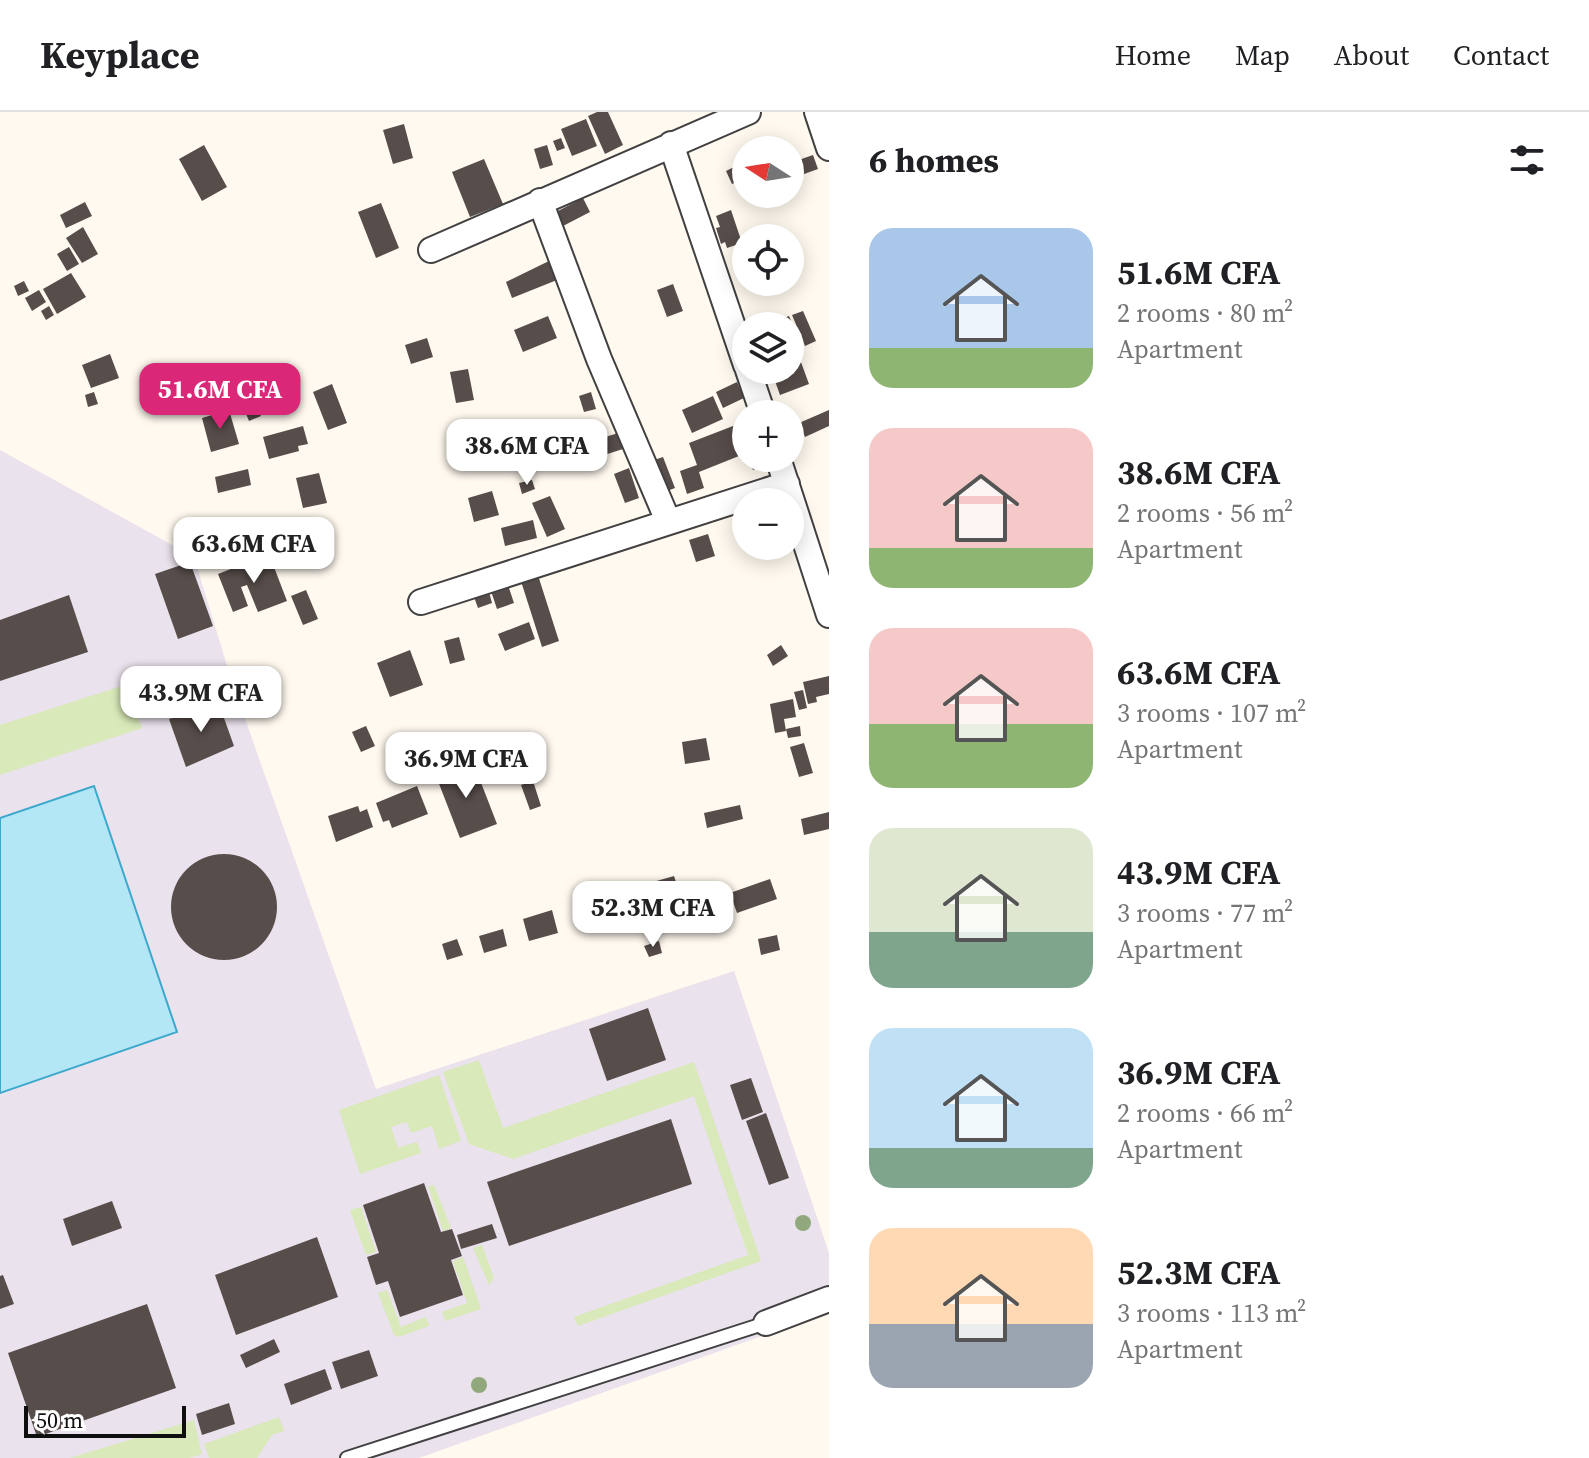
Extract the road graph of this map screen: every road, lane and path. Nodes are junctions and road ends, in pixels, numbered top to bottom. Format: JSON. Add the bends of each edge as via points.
{"nodes":[{"id":1,"x":748,"y":112,"type":"edge"},
{"id":2,"x":817,"y":112,"type":"edge"},
{"id":3,"x":671,"y":144,"type":"junction"},
{"id":4,"x":829,"y":148,"type":"edge"},
{"id":5,"x":540,"y":201,"type":"junction"},
{"id":6,"x":431,"y":250,"type":"dead end"},
{"id":7,"x":732,"y":323,"type":"edge"},
{"id":8,"x":783,"y":472,"type":"edge"},
{"id":9,"x":787,"y":484,"type":"junction"},
{"id":10,"x":668,"y":521,"type":"junction"},
{"id":11,"x":421,"y":602,"type":"dead end"},
{"id":12,"x":829,"y":615,"type":"edge"},
{"id":13,"x":829,"y":1299,"type":"edge"},
{"id":14,"x":766,"y":1323,"type":"joint"},
{"id":15,"x":347,"y":1458,"type":"edge"}],
"edges":[{"from":1,"to":3,"type":"street"},
{"from":2,"to":4,"type":"street"},
{"from":3,"to":5,"type":"street"},
{"from":3,"to":7,"type":"street"},
{"from":5,"to":6,"type":"street"},
{"from":5,"to":10,"type":"street"},
{"from":8,"to":9,"type":"street"},
{"from":9,"to":10,"type":"street"},
{"from":9,"to":12,"type":"street"},
{"from":10,"to":11,"type":"street"},
{"from":13,"to":14,"type":"street"},
{"from":14,"to":15,"type":"lane"}]}
